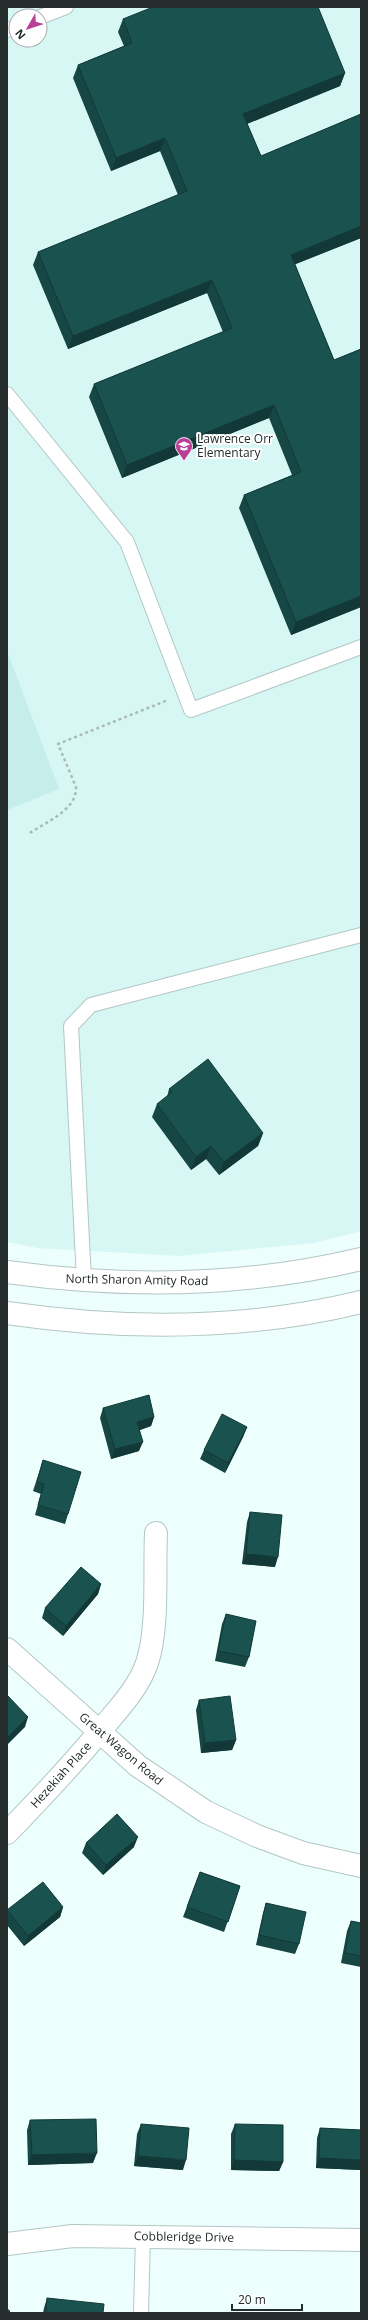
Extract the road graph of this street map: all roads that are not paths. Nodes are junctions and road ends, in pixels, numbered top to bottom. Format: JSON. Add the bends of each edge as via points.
{"nodes":[{"id":1,"x":66,"y":7,"type":"edge"},
{"id":2,"x":48,"y":14,"type":"edge"},
{"id":3,"x":7,"y":394,"type":"edge"},
{"id":4,"x":361,"y":647,"type":"edge"},
{"id":5,"x":361,"y":935,"type":"edge"},
{"id":6,"x":361,"y":1259,"type":"edge"},
{"id":7,"x":7,"y":1272,"type":"edge"},
{"id":8,"x":84,"y":1280,"type":"junction"},
{"id":9,"x":361,"y":1302,"type":"edge"},
{"id":10,"x":7,"y":1314,"type":"edge"},
{"id":11,"x":156,"y":1533,"type":"dead end"},
{"id":12,"x":7,"y":1649,"type":"edge"},
{"id":13,"x":100,"y":1732,"type":"junction"},
{"id":14,"x":7,"y":1834,"type":"edge"},
{"id":15,"x":361,"y":1866,"type":"edge"},
{"id":16,"x":143,"y":2237,"type":"junction"},
{"id":17,"x":361,"y":2240,"type":"edge"},
{"id":18,"x":7,"y":2244,"type":"edge"},
{"id":19,"x":141,"y":2313,"type":"edge"}],
"edges":[{"from":1,"to":2,"type":"lane"},
{"from":3,"to":4,"type":"lane","via":[[127,542],[191,710]]},
{"from":5,"to":8,"type":"lane","via":[[91,1005],[71,1026]]},
{"from":6,"to":8,"type":"street","name":"North Sharon Amity Road","via":[[314,1271],[244,1280],[195,1283]]},
{"from":7,"to":8,"type":"street","name":"North Sharon Amity Road"},
{"from":9,"to":10,"type":"street","via":[[322,1312],[197,1324],[54,1320]]},
{"from":11,"to":13,"type":"street","name":"Hezekiah Place","via":[[155,1608],[147,1662],[128,1698]]},
{"from":12,"to":13,"type":"street","name":"Great Wagon Road"},
{"from":13,"to":14,"type":"street","name":"Hezekiah Place"},
{"from":13,"to":15,"type":"street","name":"Great Wagon Road","via":[[154,1779],[206,1812],[257,1836],[303,1853]]},
{"from":16,"to":17,"type":"street","name":"Cobbleridge Drive"},
{"from":16,"to":18,"type":"street","name":"Cobbleridge Drive","via":[[73,2236]]},
{"from":16,"to":19,"type":"lane"}]}
